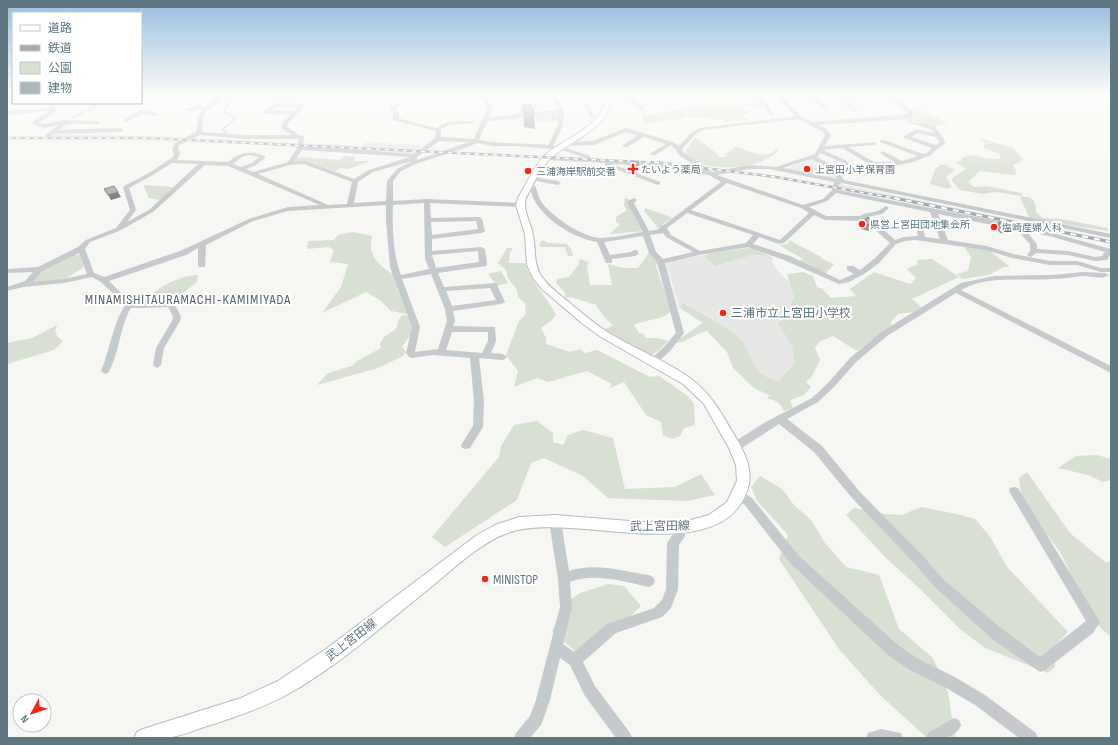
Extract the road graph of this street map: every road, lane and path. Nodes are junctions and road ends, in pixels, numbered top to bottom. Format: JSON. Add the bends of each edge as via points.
{"nodes":[{"id":1,"x":438,"y":129,"type":"edge"},
{"id":2,"x":56,"y":130,"type":"edge"},
{"id":3,"x":121,"y":130,"type":"dead end"},
{"id":4,"x":199,"y":130,"type":"edge"},
{"id":5,"x":287,"y":130,"type":"edge"},
{"id":6,"x":482,"y":130,"type":"edge"},
{"id":7,"x":559,"y":130,"type":"edge"},
{"id":8,"x":585,"y":130,"type":"edge"},
{"id":9,"x":700,"y":130,"type":"edge"},
{"id":10,"x":824,"y":130,"type":"edge"},
{"id":11,"x":934,"y":130,"type":"edge"},
{"id":12,"x":53,"y":132,"type":"junction"},
{"id":13,"x":199,"y":133,"type":"junction"},
{"id":14,"x":936,"y":134,"type":"junction"},
{"id":15,"x":48,"y":136,"type":"dead end"},
{"id":16,"x":643,"y":136,"type":"junction"},
{"id":17,"x":295,"y":137,"type":"junction"},
{"id":18,"x":438,"y":139,"type":"junction"},
{"id":19,"x":476,"y":141,"type":"junction"},
{"id":20,"x":882,"y":141,"type":"dead end"},
{"id":21,"x":671,"y":143,"type":"junction"},
{"id":22,"x":874,"y":143,"type":"dead end"},
{"id":23,"x":625,"y":146,"type":"dead end"},
{"id":24,"x":844,"y":146,"type":"junction"},
{"id":25,"x":550,"y":147,"type":"junction"},
{"id":26,"x":562,"y":147,"type":"junction"},
{"id":27,"x":936,"y":147,"type":"junction"},
{"id":28,"x":300,"y":148,"type":"junction"},
{"id":29,"x":679,"y":149,"type":"junction"},
{"id":30,"x":821,"y":150,"type":"junction"},
{"id":31,"x":882,"y":153,"type":"dead end"},
{"id":32,"x":653,"y":154,"type":"dead end"},
{"id":33,"x":922,"y":156,"type":"junction"},
{"id":34,"x":812,"y":157,"type":"junction"},
{"id":35,"x":546,"y":158,"type":"junction"},
{"id":36,"x":415,"y":159,"type":"junction"},
{"id":37,"x":171,"y":161,"type":"junction"},
{"id":38,"x":598,"y":161,"type":"junction"},
{"id":39,"x":204,"y":162,"type":"junction"},
{"id":40,"x":290,"y":163,"type":"junction"},
{"id":41,"x":901,"y":163,"type":"junction"},
{"id":42,"x":229,"y":164,"type":"junction"},
{"id":43,"x":241,"y":169,"type":"junction"},
{"id":44,"x":776,"y":169,"type":"junction"},
{"id":45,"x":253,"y":174,"type":"junction"},
{"id":46,"x":709,"y":174,"type":"junction"},
{"id":47,"x":839,"y":179,"type":"junction"},
{"id":48,"x":355,"y":181,"type":"junction"},
{"id":49,"x":726,"y":181,"type":"junction"},
{"id":50,"x":531,"y":182,"type":"junction"},
{"id":51,"x":558,"y":183,"type":"dead end"},
{"id":52,"x":658,"y":183,"type":"dead end"},
{"id":53,"x":835,"y":191,"type":"junction"},
{"id":54,"x":634,"y":200,"type":"dead end"},
{"id":55,"x":428,"y":201,"type":"junction"},
{"id":56,"x":390,"y":203,"type":"junction"},
{"id":57,"x":350,"y":205,"type":"junction"},
{"id":58,"x":520,"y":205,"type":"junction"},
{"id":59,"x":328,"y":206,"type":"junction"},
{"id":60,"x":803,"y":207,"type":"junction"},
{"id":61,"x":886,"y":208,"type":"dead end"},
{"id":62,"x":932,"y":210,"type":"junction"},
{"id":63,"x":687,"y":211,"type":"junction"},
{"id":64,"x":813,"y":213,"type":"junction"},
{"id":65,"x":861,"y":218,"type":"junction"},
{"id":66,"x":428,"y":220,"type":"junction"},
{"id":67,"x":920,"y":223,"type":"dead end"},
{"id":68,"x":908,"y":226,"type":"dead end"},
{"id":69,"x":878,"y":227,"type":"junction"},
{"id":70,"x":1018,"y":227,"type":"junction"},
{"id":71,"x":117,"y":230,"type":"junction"},
{"id":72,"x":664,"y":231,"type":"junction"},
{"id":73,"x":647,"y":233,"type":"junction"},
{"id":74,"x":758,"y":235,"type":"junction"},
{"id":75,"x":1111,"y":236,"type":"edge"},
{"id":76,"x":428,"y":237,"type":"junction"},
{"id":77,"x":922,"y":239,"type":"junction"},
{"id":78,"x":600,"y":240,"type":"junction"},
{"id":79,"x":894,"y":243,"type":"junction"},
{"id":80,"x":946,"y":243,"type":"junction"},
{"id":81,"x":202,"y":244,"type":"junction"},
{"id":82,"x":748,"y":244,"type":"junction"},
{"id":83,"x":81,"y":249,"type":"junction"},
{"id":84,"x":1034,"y":251,"type":"junction"},
{"id":85,"x":429,"y":253,"type":"junction"},
{"id":86,"x":699,"y":253,"type":"junction"},
{"id":87,"x":631,"y":255,"type":"dead end"},
{"id":88,"x":1029,"y":258,"type":"junction"},
{"id":89,"x":661,"y":262,"type":"junction"},
{"id":90,"x":202,"y":265,"type":"dead end"},
{"id":91,"x":850,"y":268,"type":"dead end"},
{"id":92,"x":39,"y":269,"type":"junction"},
{"id":93,"x":433,"y":270,"type":"junction"},
{"id":94,"x":7,"y":271,"type":"edge"},
{"id":95,"x":859,"y":273,"type":"junction"},
{"id":96,"x":1111,"y":274,"type":"edge"},
{"id":97,"x":92,"y":275,"type":"junction"},
{"id":98,"x":398,"y":278,"type":"junction"},
{"id":99,"x":104,"y":280,"type":"junction"},
{"id":100,"x":24,"y":285,"type":"junction"},
{"id":101,"x":7,"y":289,"type":"edge"},
{"id":102,"x":442,"y":289,"type":"junction"},
{"id":103,"x":955,"y":290,"type":"junction"},
{"id":104,"x":129,"y":305,"type":"junction"},
{"id":105,"x":450,"y":308,"type":"junction"},
{"id":106,"x":449,"y":329,"type":"junction"},
{"id":107,"x":442,"y":352,"type":"junction"},
{"id":108,"x":474,"y":356,"type":"junction"},
{"id":109,"x":485,"y":356,"type":"junction"},
{"id":110,"x":503,"y":357,"type":"dead end"},
{"id":111,"x":654,"y":361,"type":"junction"},
{"id":112,"x":157,"y":365,"type":"dead end"},
{"id":113,"x":1111,"y":370,"type":"edge"},
{"id":114,"x":105,"y":371,"type":"dead end"},
{"id":115,"x":780,"y":419,"type":"junction"},
{"id":116,"x":466,"y":445,"type":"dead end"},
{"id":117,"x":735,"y":447,"type":"junction"},
{"id":118,"x":1014,"y":490,"type":"dead end"},
{"id":119,"x":739,"y":495,"type":"junction"},
{"id":120,"x":555,"y":521,"type":"junction"},
{"id":121,"x":679,"y":528,"type":"junction"},
{"id":122,"x":564,"y":579,"type":"junction"},
{"id":123,"x":649,"y":581,"type":"dead end"},
{"id":124,"x":556,"y":647,"type":"junction"},
{"id":125,"x":575,"y":660,"type":"junction"},
{"id":126,"x":954,"y":725,"type":"dead end"},
{"id":127,"x":144,"y":738,"type":"edge"},
{"id":128,"x":521,"y":738,"type":"edge"},
{"id":129,"x":625,"y":738,"type":"edge"},
{"id":130,"x":873,"y":738,"type":"edge"},
{"id":131,"x":896,"y":738,"type":"edge"},
{"id":132,"x":933,"y":738,"type":"edge"},
{"id":133,"x":1031,"y":738,"type":"edge"}],
"edges":[{"from":1,"to":18,"type":"street"},
{"from":2,"to":12,"type":"street"},
{"from":3,"to":12,"type":"street"},
{"from":4,"to":13,"type":"street"},
{"from":5,"to":17,"type":"street","via":[[295,134]]},
{"from":6,"to":19,"type":"street"},
{"from":7,"to":25,"type":"street"},
{"from":8,"to":26,"type":"main road"},
{"from":9,"to":29,"type":"street"},
{"from":10,"to":30,"type":"street","via":[[828,134]]},
{"from":11,"to":14,"type":"street"},
{"from":12,"to":15,"type":"street"},
{"from":13,"to":17,"type":"street","via":[[246,137]]},
{"from":13,"to":37,"type":"street","via":[[177,144],[177,156]]},
{"from":14,"to":27,"type":"street","via":[[944,142]]},
{"from":14,"to":27,"type":"street","via":[[916,131],[906,137]]},
{"from":16,"to":21,"type":"street"},
{"from":16,"to":23,"type":"street"},
{"from":16,"to":26,"type":"street","via":[[626,130],[591,144]]},
{"from":17,"to":28,"type":"street","via":[[302,137]]},
{"from":18,"to":19,"type":"street"},
{"from":18,"to":36,"type":"street"},
{"from":19,"to":25,"type":"street"},
{"from":19,"to":36,"type":"street","via":[[463,147]]},
{"from":20,"to":33,"type":"street"},
{"from":21,"to":29,"type":"street"},
{"from":21,"to":32,"type":"street","via":[[665,150]]},
{"from":22,"to":24,"type":"street"},
{"from":24,"to":30,"type":"street"},
{"from":24,"to":41,"type":"street","via":[[873,164]]},
{"from":25,"to":26,"type":"street"},
{"from":26,"to":35,"type":"main road"},
{"from":26,"to":38,"type":"street"},
{"from":27,"to":33,"type":"street","via":[[929,154]]},
{"from":28,"to":36,"type":"street"},
{"from":28,"to":40,"type":"street"},
{"from":29,"to":46,"type":"street","via":[[681,154]]},
{"from":30,"to":34,"type":"street"},
{"from":30,"to":47,"type":"street","via":[[856,171],[847,172]]},
{"from":31,"to":41,"type":"street"},
{"from":33,"to":41,"type":"street"},
{"from":34,"to":44,"type":"street"},
{"from":34,"to":47,"type":"street","via":[[832,167]]},
{"from":35,"to":38,"type":"street"},
{"from":35,"to":50,"type":"main road"},
{"from":36,"to":48,"type":"street","via":[[371,170]]},
{"from":36,"to":56,"type":"street","via":[[390,181]]},
{"from":37,"to":39,"type":"street"},
{"from":37,"to":71,"type":"street","via":[[126,187],[133,210]]},
{"from":38,"to":46,"type":"street","via":[[665,166]]},
{"from":38,"to":52,"type":"street"},
{"from":39,"to":42,"type":"street"},
{"from":39,"to":71,"type":"street","via":[[151,211]]},
{"from":40,"to":45,"type":"street"},
{"from":40,"to":48,"type":"street","via":[[308,162]]},
{"from":42,"to":43,"type":"street"},
{"from":42,"to":43,"type":"street","via":[[242,154],[263,157]]},
{"from":43,"to":45,"type":"street"},
{"from":44,"to":46,"type":"street","via":[[749,167]]},
{"from":44,"to":47,"type":"street"},
{"from":45,"to":59,"type":"street"},
{"from":46,"to":49,"type":"street"},
{"from":47,"to":53,"type":"street"},
{"from":47,"to":75,"type":"street"},
{"from":48,"to":57,"type":"street"},
{"from":49,"to":60,"type":"street"},
{"from":49,"to":63,"type":"street"},
{"from":50,"to":51,"type":"street"},
{"from":50,"to":58,"type":"main road"},
{"from":50,"to":78,"type":"street","via":[[536,200],[554,217],[577,234]]},
{"from":53,"to":60,"type":"street","via":[[825,200]]},
{"from":53,"to":62,"type":"street"},
{"from":54,"to":73,"type":"street","via":[[630,202]]},
{"from":55,"to":56,"type":"street"},
{"from":55,"to":58,"type":"street"},
{"from":55,"to":66,"type":"street"},
{"from":56,"to":57,"type":"street"},
{"from":56,"to":98,"type":"street","via":[[394,267]]},
{"from":57,"to":59,"type":"street"},
{"from":58,"to":111,"type":"main road","name":"武上宮田線","via":[[529,234],[532,265],[536,276],[545,287],[605,336]]},
{"from":59,"to":81,"type":"street","via":[[294,208],[267,214]]},
{"from":60,"to":64,"type":"street"},
{"from":61,"to":65,"type":"street","via":[[880,214]]},
{"from":62,"to":70,"type":"street"},
{"from":62,"to":80,"type":"street"},
{"from":63,"to":72,"type":"street","via":[[663,228]]},
{"from":63,"to":74,"type":"street"},
{"from":64,"to":65,"type":"street","via":[[829,219]]},
{"from":64,"to":74,"type":"street","via":[[781,242]]},
{"from":65,"to":69,"type":"street"},
{"from":66,"to":76,"type":"street"},
{"from":66,"to":76,"type":"street","via":[[479,219],[482,231]]},
{"from":67,"to":77,"type":"street"},
{"from":68,"to":69,"type":"street"},
{"from":69,"to":79,"type":"street"},
{"from":70,"to":84,"type":"street","via":[[1033,244]]},
{"from":70,"to":84,"type":"street","via":[[1110,251],[1102,258],[1095,259],[1068,253]]},
{"from":71,"to":83,"type":"street","via":[[88,241]]},
{"from":72,"to":73,"type":"street"},
{"from":72,"to":86,"type":"street","via":[[668,236]]},
{"from":73,"to":78,"type":"street"},
{"from":73,"to":89,"type":"street","via":[[653,253]]},
{"from":74,"to":82,"type":"street"},
{"from":76,"to":85,"type":"street"},
{"from":77,"to":79,"type":"street","via":[[904,239]]},
{"from":77,"to":80,"type":"street"},
{"from":78,"to":87,"type":"street","via":[[608,259]]},
{"from":79,"to":95,"type":"street","via":[[882,256]]},
{"from":80,"to":88,"type":"street","via":[[987,248]]},
{"from":81,"to":90,"type":"street"},
{"from":81,"to":99,"type":"street"},
{"from":82,"to":86,"type":"street"},
{"from":82,"to":95,"type":"street","via":[[840,282],[849,281]]},
{"from":83,"to":92,"type":"street"},
{"from":83,"to":97,"type":"street"},
{"from":84,"to":88,"type":"street"},
{"from":85,"to":93,"type":"street"},
{"from":85,"to":93,"type":"street","via":[[482,250],[483,265]]},
{"from":86,"to":89,"type":"street"},
{"from":88,"to":96,"type":"street","via":[[1050,264],[1077,263]]},
{"from":89,"to":111,"type":"street","via":[[680,333]]},
{"from":91,"to":95,"type":"street"},
{"from":92,"to":94,"type":"street"},
{"from":92,"to":100,"type":"street","via":[[32,280]]},
{"from":93,"to":98,"type":"street"},
{"from":93,"to":102,"type":"street"},
{"from":96,"to":103,"type":"street","via":[[994,278],[974,282]]},
{"from":97,"to":99,"type":"street"},
{"from":97,"to":100,"type":"street"},
{"from":98,"to":107,"type":"street","via":[[416,326],[410,353],[412,355]]},
{"from":99,"to":104,"type":"street"},
{"from":100,"to":101,"type":"street"},
{"from":102,"to":105,"type":"street"},
{"from":102,"to":105,"type":"street","via":[[493,285],[501,302]]},
{"from":103,"to":113,"type":"street"},
{"from":103,"to":115,"type":"street","via":[[887,331],[853,360],[815,400]]},
{"from":104,"to":112,"type":"street","via":[[170,304],[177,316],[160,348]]},
{"from":104,"to":114,"type":"street","via":[[122,314]]},
{"from":105,"to":106,"type":"street"},
{"from":106,"to":107,"type":"street"},
{"from":106,"to":109,"type":"street","via":[[492,328],[492,341]]},
{"from":107,"to":108,"type":"street"},
{"from":108,"to":109,"type":"street"},
{"from":108,"to":116,"type":"street","via":[[479,402],[478,427]]},
{"from":109,"to":110,"type":"street"},
{"from":111,"to":117,"type":"main road","name":"武上宮田線","via":[[687,381],[703,395],[716,411]]},
{"from":115,"to":117,"type":"street"},
{"from":115,"to":118,"type":"street","via":[[818,449],[856,495],[939,583],[997,634],[1040,665],[1094,622],[1070,587]]},
{"from":117,"to":119,"type":"main road","name":"武上宮田線","via":[[743,481]]},
{"from":119,"to":121,"type":"main road","name":"武上宮田線","via":[[732,506],[719,517],[707,523]]},
{"from":119,"to":133,"type":"street","via":[[748,501],[795,560],[894,651],[980,700]]},
{"from":120,"to":121,"type":"main road","name":"武上宮田線","via":[[642,528]]},
{"from":120,"to":122,"type":"street"},
{"from":120,"to":127,"type":"main road","name":"武上宮田線","via":[[519,523],[491,533],[332,655],[277,691],[231,710]]},
{"from":121,"to":125,"type":"street","via":[[679,536],[673,543],[672,589],[667,604],[658,613],[612,628]]},
{"from":122,"to":123,"type":"street","via":[[572,574],[595,573]]},
{"from":122,"to":124,"type":"street","via":[[566,607]]},
{"from":124,"to":125,"type":"street"},
{"from":124,"to":128,"type":"street","via":[[536,720]]},
{"from":125,"to":129,"type":"street","via":[[590,691]]},
{"from":126,"to":132,"type":"street"},
{"from":130,"to":131,"type":"street"}]}
